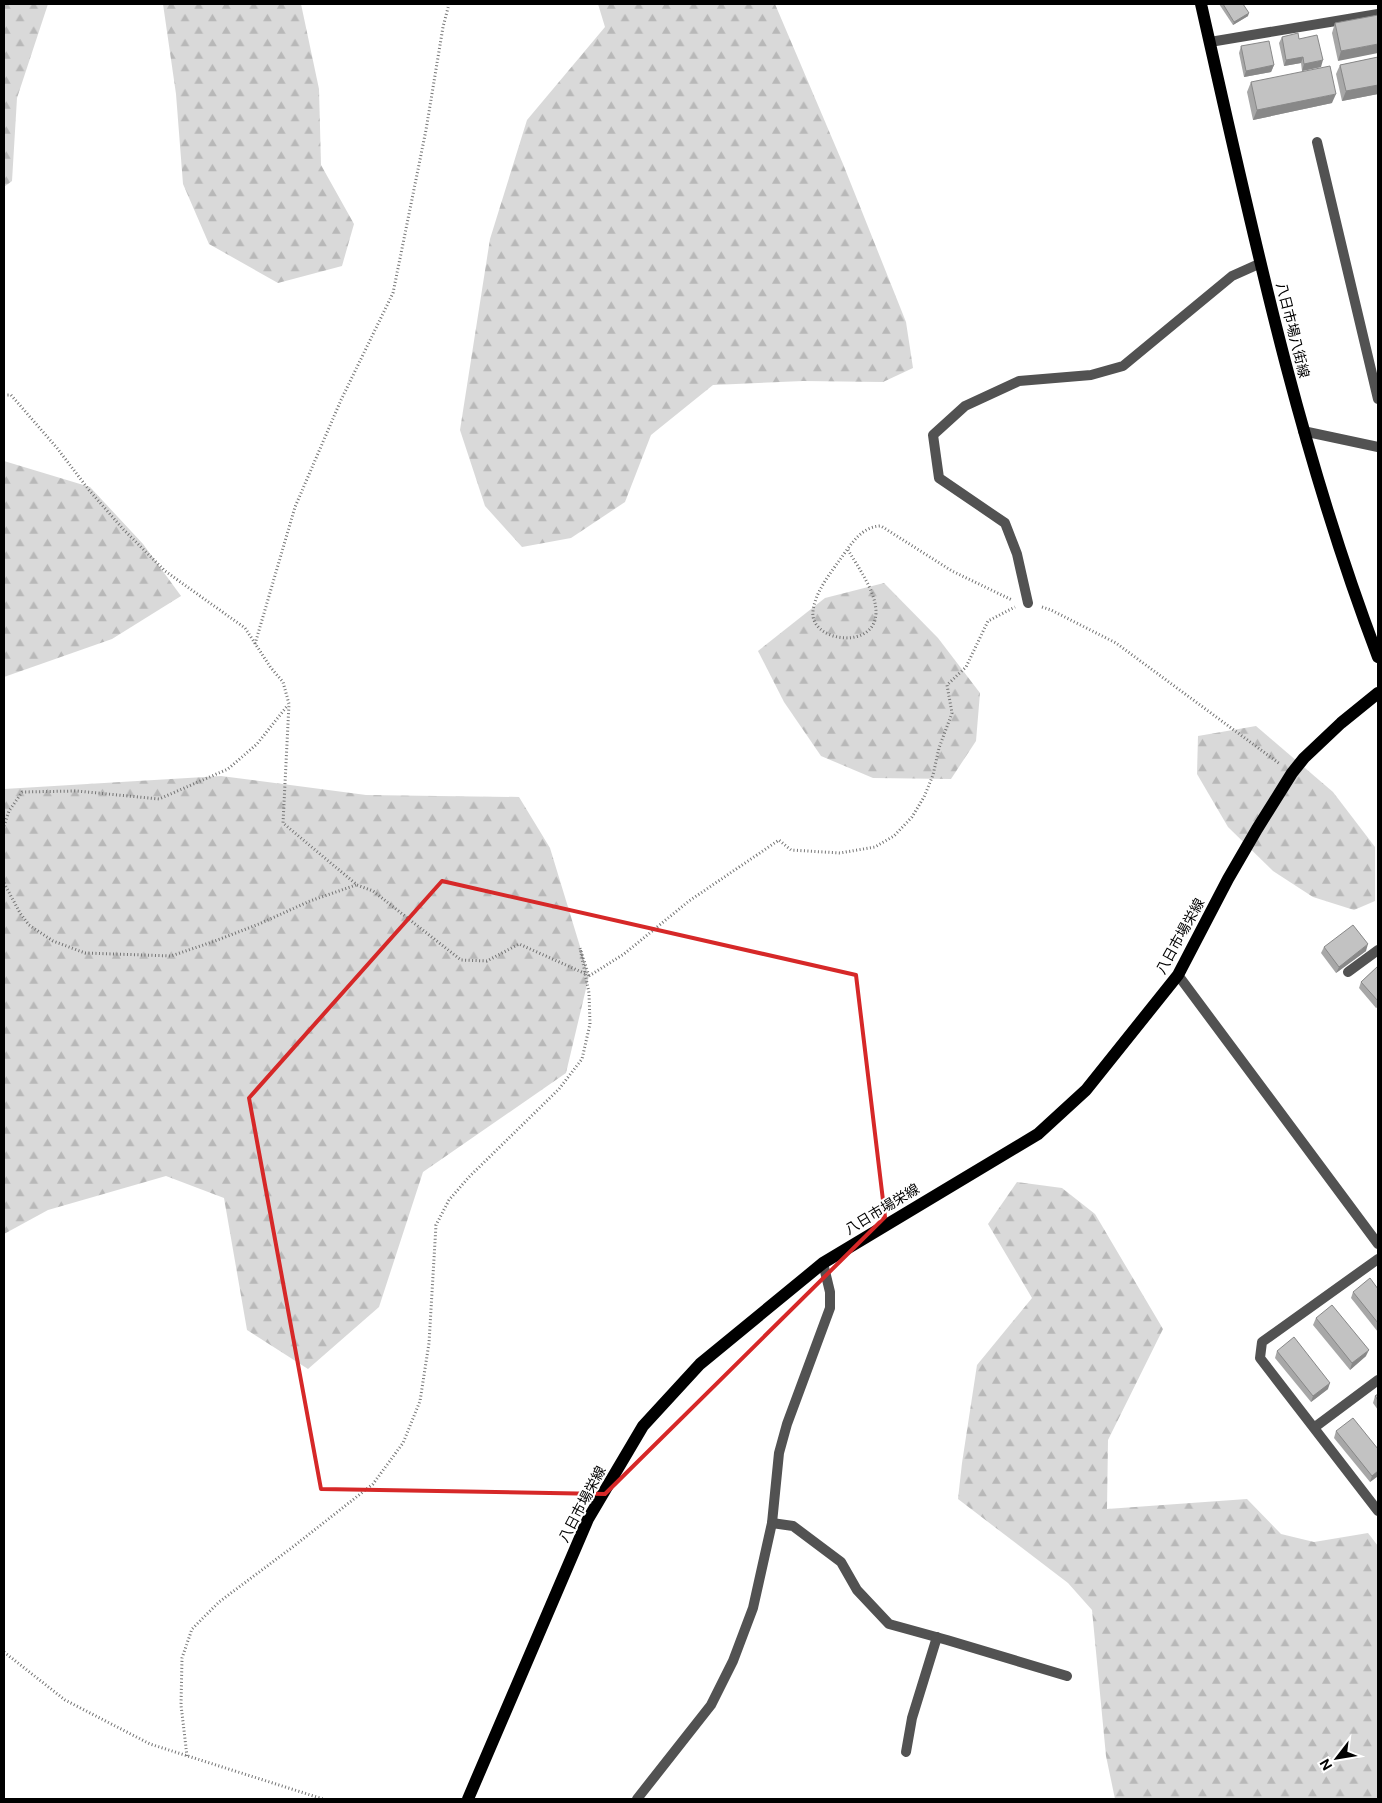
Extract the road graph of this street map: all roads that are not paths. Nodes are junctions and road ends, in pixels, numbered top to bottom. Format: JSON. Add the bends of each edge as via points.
{"nodes":[{"id":1,"x":1201,"y":4,"type":"edge"},
{"id":2,"x":1378,"y":14,"type":"edge"},
{"id":3,"x":1210,"y":42,"type":"junction"},
{"id":4,"x":1316,"y":142,"type":"dead end"},
{"id":5,"x":1261,"y":263,"type":"junction"},
{"id":6,"x":1378,"y":399,"type":"edge"},
{"id":7,"x":1303,"y":431,"type":"junction"},
{"id":8,"x":1378,"y":447,"type":"edge"},
{"id":9,"x":1026,"y":604,"type":"road end"},
{"id":10,"x":1378,"y":657,"type":"edge"},
{"id":11,"x":1378,"y":693,"type":"edge"},
{"id":12,"x":1378,"y":950,"type":"edge"},
{"id":13,"x":1348,"y":972,"type":"edge"},
{"id":14,"x":1178,"y":975,"type":"junction"},
{"id":15,"x":1378,"y":1244,"type":"edge"},
{"id":16,"x":1378,"y":1259,"type":"edge"},
{"id":17,"x":823,"y":1263,"type":"junction"},
{"id":18,"x":1378,"y":1380,"type":"edge"},
{"id":19,"x":1315,"y":1427,"type":"junction"},
{"id":20,"x":1378,"y":1511,"type":"edge"},
{"id":21,"x":772,"y":1523,"type":"junction"},
{"id":22,"x":937,"y":1637,"type":"junction"},
{"id":23,"x":1067,"y":1676,"type":"dead end"},
{"id":24,"x":906,"y":1752,"type":"dead end"},
{"id":25,"x":468,"y":1799,"type":"edge"},
{"id":26,"x":637,"y":1799,"type":"edge"}],
"edges":[{"from":1,"to":3,"type":"main road","name":"八日市場八街線"},
{"from":2,"to":3,"type":"street"},
{"from":3,"to":5,"type":"main road","name":"八日市場八街線"},
{"from":4,"to":6,"type":"street"},
{"from":5,"to":7,"type":"main road","name":"八日市場八街線"},
{"from":5,"to":9,"type":"street","via":[[1232,276],[1123,366],[1091,375],[1019,382],[965,406],[933,435],[939,478],[1005,523],[1017,554]]},
{"from":7,"to":8,"type":"street"},
{"from":7,"to":10,"type":"main road","name":"八日市場八街線","via":[[1353,592]]},
{"from":11,"to":14,"type":"main road","name":"八日市場栄線","via":[[1341,723],[1292,773],[1256,829]]},
{"from":12,"to":13,"type":"street"},
{"from":14,"to":15,"type":"street"},
{"from":14,"to":17,"type":"main road","name":"八日市場栄線","via":[[1086,1090],[1038,1134]]},
{"from":16,"to":19,"type":"street","via":[[1262,1342],[1260,1358]]},
{"from":17,"to":21,"type":"street","via":[[830,1308],[779,1453]]},
{"from":17,"to":25,"type":"main road","name":"八日市場栄線","via":[[700,1364],[643,1426],[588,1519]]},
{"from":18,"to":19,"type":"street"},
{"from":19,"to":20,"type":"street"},
{"from":21,"to":22,"type":"street","via":[[793,1526],[841,1562],[857,1590],[890,1624]]},
{"from":21,"to":26,"type":"street","via":[[753,1608],[733,1661],[711,1705]]},
{"from":22,"to":23,"type":"street"},
{"from":22,"to":24,"type":"street","via":[[912,1718]]}]}
